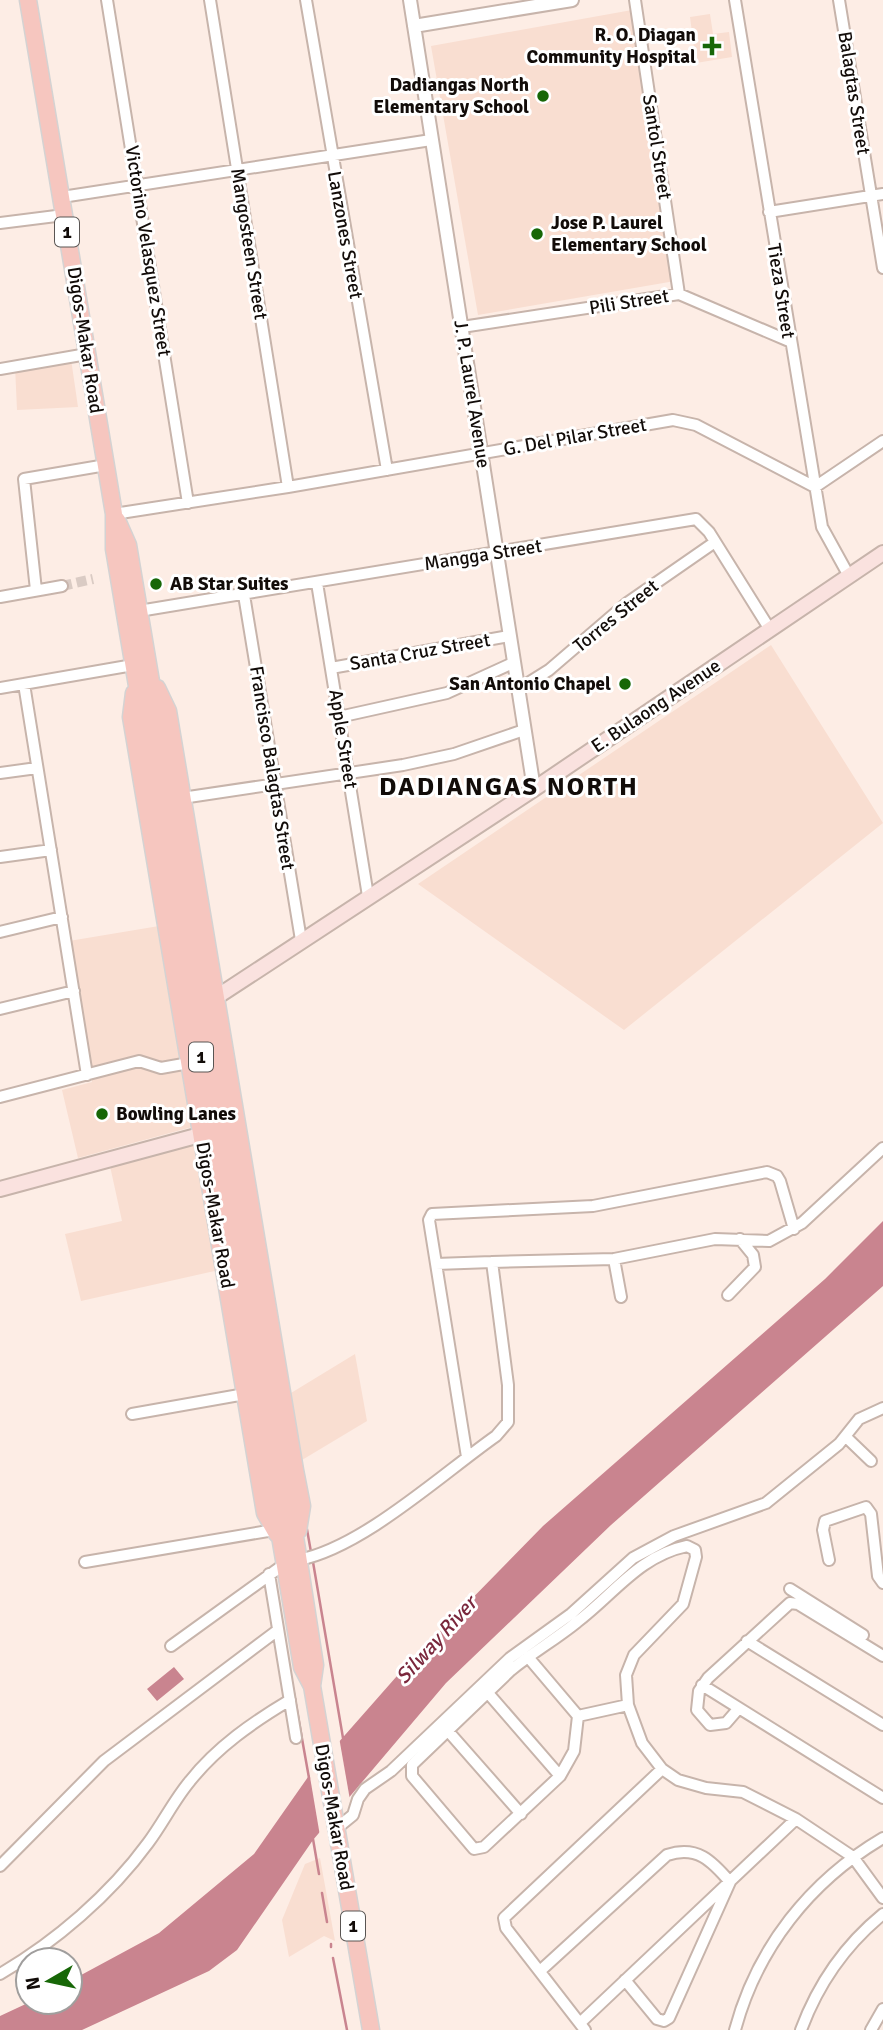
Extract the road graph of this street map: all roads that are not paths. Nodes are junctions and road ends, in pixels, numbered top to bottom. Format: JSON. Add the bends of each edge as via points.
{"nodes":[{"id":1,"x":28,"y":0,"type":"edge"},
{"id":2,"x":107,"y":0,"type":"edge"},
{"id":3,"x":210,"y":0,"type":"edge"},
{"id":4,"x":306,"y":0,"type":"edge"},
{"id":5,"x":410,"y":0,"type":"edge"},
{"id":6,"x":572,"y":0,"type":"edge"},
{"id":7,"x":635,"y":0,"type":"edge"},
{"id":8,"x":735,"y":0,"type":"edge"},
{"id":9,"x":839,"y":0,"type":"edge"},
{"id":10,"x":534,"y":3,"type":"edge"},
{"id":11,"x":414,"y":26,"type":"junction"},
{"id":12,"x":431,"y":140,"type":"junction"},
{"id":13,"x":331,"y":155,"type":"junction"},
{"id":14,"x":238,"y":170,"type":"junction"},
{"id":15,"x":139,"y":186,"type":"junction"},
{"id":16,"x":883,"y":194,"type":"edge"},
{"id":17,"x":871,"y":196,"type":"junction"},
{"id":18,"x":62,"y":197,"type":"junction"},
{"id":19,"x":769,"y":212,"type":"junction"},
{"id":20,"x":64,"y":215,"type":"junction"},
{"id":21,"x":0,"y":223,"type":"edge"},
{"id":22,"x":883,"y":268,"type":"edge"},
{"id":23,"x":679,"y":294,"type":"junction"},
{"id":24,"x":461,"y":327,"type":"junction"},
{"id":25,"x":789,"y":341,"type":"junction"},
{"id":26,"x":87,"y":354,"type":"junction"},
{"id":27,"x":0,"y":369,"type":"edge"},
{"id":28,"x":883,"y":440,"type":"edge"},
{"id":29,"x":481,"y":454,"type":"junction"},
{"id":30,"x":106,"y":465,"type":"junction"},
{"id":31,"x":387,"y":470,"type":"junction"},
{"id":32,"x":815,"y":486,"type":"junction"},
{"id":33,"x":288,"y":487,"type":"junction"},
{"id":34,"x":188,"y":503,"type":"junction"},
{"id":35,"x":114,"y":513,"type":"junction"},
{"id":36,"x":715,"y":542,"type":"junction"},
{"id":37,"x":496,"y":552,"type":"junction"},
{"id":38,"x":883,"y":553,"type":"edge"},
{"id":39,"x":849,"y":576,"type":"junction"},
{"id":40,"x":317,"y":583,"type":"junction"},
{"id":41,"x":62,"y":586,"type":"tunnel mouth"},
{"id":42,"x":36,"y":590,"type":"junction"},
{"id":43,"x":244,"y":595,"type":"junction"},
{"id":44,"x":0,"y":597,"type":"edge"},
{"id":45,"x":139,"y":611,"type":"junction"},
{"id":46,"x":769,"y":628,"type":"junction"},
{"id":47,"x":509,"y":636,"type":"junction"},
{"id":48,"x":513,"y":663,"type":"junction"},
{"id":49,"x":141,"y":668,"type":"junction"},
{"id":50,"x":331,"y":668,"type":"junction"},
{"id":51,"x":24,"y":684,"type":"junction"},
{"id":52,"x":0,"y":688,"type":"edge"},
{"id":53,"x":517,"y":690,"type":"junction"},
{"id":54,"x":339,"y":717,"type":"junction"},
{"id":55,"x":524,"y":730,"type":"junction"},
{"id":56,"x":37,"y":768,"type":"junction"},
{"id":57,"x":0,"y":773,"type":"edge"},
{"id":58,"x":348,"y":773,"type":"junction"},
{"id":59,"x":275,"y":783,"type":"junction"},
{"id":60,"x":534,"y":789,"type":"junction"},
{"id":61,"x":182,"y":798,"type":"junction"},
{"id":62,"x":51,"y":850,"type":"junction"},
{"id":63,"x":0,"y":858,"type":"edge"},
{"id":64,"x":368,"y":896,"type":"junction"},
{"id":65,"x":62,"y":917,"type":"junction"},
{"id":66,"x":0,"y":932,"type":"edge"},
{"id":67,"x":301,"y":940,"type":"junction"},
{"id":68,"x":74,"y":991,"type":"junction"},
{"id":69,"x":216,"y":998,"type":"junction"},
{"id":70,"x":0,"y":1009,"type":"edge"},
{"id":71,"x":182,"y":1018,"type":"junction"},
{"id":72,"x":189,"y":1063,"type":"junction"},
{"id":73,"x":87,"y":1075,"type":"junction"},
{"id":74,"x":0,"y":1097,"type":"edge"},
{"id":75,"x":237,"y":1125,"type":"junction"},
{"id":76,"x":201,"y":1135,"type":"junction"},
{"id":77,"x":883,"y":1148,"type":"edge"},
{"id":78,"x":0,"y":1189,"type":"edge"},
{"id":79,"x":794,"y":1229,"type":"junction"},
{"id":80,"x":740,"y":1239,"type":"junction"},
{"id":81,"x":614,"y":1259,"type":"junction"},
{"id":82,"x":492,"y":1262,"type":"junction"},
{"id":83,"x":436,"y":1264,"type":"junction"},
{"id":84,"x":728,"y":1295,"type":"dead end"},
{"id":85,"x":621,"y":1297,"type":"dead end"},
{"id":86,"x":245,"y":1394,"type":"junction"},
{"id":87,"x":883,"y":1408,"type":"edge"},
{"id":88,"x":132,"y":1414,"type":"dead end"},
{"id":89,"x":846,"y":1437,"type":"junction"},
{"id":90,"x":467,"y":1457,"type":"junction"},
{"id":91,"x":871,"y":1461,"type":"dead end"},
{"id":92,"x":274,"y":1530,"type":"junction"},
{"id":93,"x":289,"y":1545,"type":"junction"},
{"id":94,"x":829,"y":1560,"type":"dead end"},
{"id":95,"x":292,"y":1561,"type":"junction"},
{"id":96,"x":85,"y":1562,"type":"dead end"},
{"id":97,"x":269,"y":1574,"type":"junction"},
{"id":98,"x":883,"y":1583,"type":"edge"},
{"id":99,"x":790,"y":1589,"type":"dead end"},
{"id":100,"x":278,"y":1630,"type":"junction"},
{"id":101,"x":747,"y":1641,"type":"junction"},
{"id":102,"x":171,"y":1646,"type":"dead end"},
{"id":103,"x":883,"y":1648,"type":"edge"},
{"id":104,"x":883,"y":1656,"type":"edge"},
{"id":105,"x":528,"y":1657,"type":"junction"},
{"id":106,"x":702,"y":1685,"type":"junction"},
{"id":107,"x":488,"y":1693,"type":"junction"},
{"id":108,"x":290,"y":1700,"type":"junction"},
{"id":109,"x":628,"y":1705,"type":"junction"},
{"id":110,"x":739,"y":1708,"type":"junction"},
{"id":111,"x":578,"y":1716,"type":"junction"},
{"id":112,"x":883,"y":1725,"type":"edge"},
{"id":113,"x":448,"y":1731,"type":"junction"},
{"id":114,"x":296,"y":1738,"type":"dead end"},
{"id":115,"x":662,"y":1769,"type":"junction"},
{"id":116,"x":560,"y":1776,"type":"junction"},
{"id":117,"x":883,"y":1798,"type":"edge"},
{"id":118,"x":521,"y":1814,"type":"junction"},
{"id":119,"x":796,"y":1819,"type":"junction"},
{"id":120,"x":336,"y":1825,"type":"junction"},
{"id":121,"x":883,"y":1838,"type":"edge"},
{"id":122,"x":853,"y":1857,"type":"junction"},
{"id":123,"x":0,"y":1866,"type":"edge"},
{"id":124,"x":730,"y":1882,"type":"junction"},
{"id":125,"x":883,"y":1898,"type":"edge"},
{"id":126,"x":695,"y":1914,"type":"junction"},
{"id":127,"x":883,"y":1914,"type":"edge"},
{"id":128,"x":708,"y":1928,"type":"junction"},
{"id":129,"x":540,"y":1971,"type":"junction"},
{"id":130,"x":0,"y":1974,"type":"edge"},
{"id":131,"x":625,"y":1980,"type":"junction"},
{"id":132,"x":883,"y":2009,"type":"edge"},
{"id":133,"x":582,"y":2026,"type":"edge"},
{"id":134,"x":371,"y":2030,"type":"edge"},
{"id":135,"x":734,"y":2030,"type":"edge"},
{"id":136,"x":801,"y":2030,"type":"edge"},
{"id":137,"x":871,"y":2030,"type":"edge"}],
"edges":[{"from":1,"to":18,"type":"main road","name":"Digos-Makar Road","number":"1"},
{"from":2,"to":15,"type":"street","name":"Victorino Velasquez Street"},
{"from":3,"to":14,"type":"street","name":"Mangosteen Street"},
{"from":4,"to":13,"type":"street","name":"Lanzones Street"},
{"from":5,"to":11,"type":"street","name":"J. P. Laurel Avenue"},
{"from":6,"to":10,"type":"street"},
{"from":7,"to":23,"type":"street","name":"Santol Street"},
{"from":8,"to":19,"type":"street","name":"Tieza Street"},
{"from":9,"to":17,"type":"street","name":"Balagtas Street"},
{"from":10,"to":11,"type":"street"},
{"from":11,"to":12,"type":"street","name":"J. P. Laurel Avenue"},
{"from":12,"to":13,"type":"street"},
{"from":12,"to":24,"type":"street","name":"J. P. Laurel Avenue"},
{"from":13,"to":14,"type":"street"},
{"from":13,"to":31,"type":"street","name":"Lanzones Street"},
{"from":14,"to":15,"type":"street"},
{"from":14,"to":33,"type":"street","name":"Mangosteen Street"},
{"from":15,"to":18,"type":"street"},
{"from":15,"to":34,"type":"street","name":"Victorino Velasquez Street"},
{"from":16,"to":17,"type":"street"},
{"from":17,"to":19,"type":"street"},
{"from":17,"to":22,"type":"street","name":"Balagtas Street"},
{"from":18,"to":20,"type":"main road","name":"Digos-Makar Road","number":"1"},
{"from":19,"to":25,"type":"street","name":"Tieza Street"},
{"from":20,"to":21,"type":"street"},
{"from":20,"to":26,"type":"main road","name":"Digos-Makar Road","number":"1"},
{"from":23,"to":24,"type":"street","name":"Pili Street"},
{"from":23,"to":25,"type":"street","name":"Pili Street"},
{"from":24,"to":29,"type":"street","name":"J. P. Laurel Avenue"},
{"from":25,"to":32,"type":"street","name":"Tieza Street"},
{"from":26,"to":27,"type":"street"},
{"from":26,"to":30,"type":"main road","name":"Digos-Makar Road","number":"1"},
{"from":28,"to":32,"type":"street"},
{"from":29,"to":31,"type":"street","name":"G. Del Pilar Street"},
{"from":29,"to":32,"type":"street","name":"G. Del Pilar Street","via":[[680,420]]},
{"from":29,"to":37,"type":"street","name":"J. P. Laurel Avenue"},
{"from":30,"to":35,"type":"main road","name":"Digos-Makar Road","number":"1"},
{"from":30,"to":42,"type":"street","via":[[24,479]]},
{"from":31,"to":33,"type":"street","name":"G. Del Pilar Street"},
{"from":32,"to":39,"type":"street","name":"Tieza Street","via":[[821,527]]},
{"from":33,"to":34,"type":"street","name":"G. Del Pilar Street"},
{"from":34,"to":35,"type":"street","name":"G. Del Pilar Street"},
{"from":35,"to":45,"type":"main road","name":"Digos-Makar Road","number":"1","via":[[128,545]]},
{"from":35,"to":49,"type":"main road","name":"Digos-Makar Road","number":"1","via":[[114,549]]},
{"from":36,"to":37,"type":"street","name":"Mangga Street","via":[[696,519]]},
{"from":36,"to":46,"type":"street","name":"Mangga Street"},
{"from":36,"to":53,"type":"street","name":"Torres Street","via":[[627,603],[549,670]]},
{"from":37,"to":40,"type":"street","name":"Mangga Street"},
{"from":37,"to":47,"type":"street","name":"J. P. Laurel Avenue"},
{"from":38,"to":39,"type":"main road","name":"E. Bulaong Avenue"},
{"from":39,"to":46,"type":"main road","name":"E. Bulaong Avenue"},
{"from":40,"to":43,"type":"street","name":"Mangga Street"},
{"from":40,"to":50,"type":"street","name":"Apple Street"},
{"from":41,"to":42,"type":"street"},
{"from":42,"to":44,"type":"street"},
{"from":43,"to":45,"type":"street","name":"Mangga Street"},
{"from":43,"to":59,"type":"street","name":"Francisco Balagtas Street"},
{"from":45,"to":49,"type":"main road","name":"Digos-Makar Road","number":"1"},
{"from":46,"to":60,"type":"main road","name":"E. Bulaong Avenue"},
{"from":47,"to":48,"type":"street","name":"J. P. Laurel Avenue"},
{"from":47,"to":50,"type":"street","name":"Santa Cruz Street"},
{"from":48,"to":53,"type":"street","name":"J. P. Laurel Avenue"},
{"from":48,"to":54,"type":"street","via":[[447,693]]},
{"from":49,"to":51,"type":"street"},
{"from":49,"to":61,"type":"main road","name":"Digos-Makar Road","number":"1","via":[[168,711]]},
{"from":49,"to":71,"type":"main road","name":"Digos-Makar Road","number":"1","via":[[131,717]]},
{"from":49,"to":93,"type":"main road","name":"Digos-Makar Road","number":"1"},
{"from":50,"to":54,"type":"street","name":"Apple Street"},
{"from":51,"to":52,"type":"street"},
{"from":51,"to":56,"type":"street"},
{"from":53,"to":55,"type":"street","name":"J. P. Laurel Avenue"},
{"from":54,"to":58,"type":"street","name":"Apple Street"},
{"from":55,"to":58,"type":"street","via":[[454,754]]},
{"from":55,"to":60,"type":"street","name":"J. P. Laurel Avenue"},
{"from":56,"to":57,"type":"street"},
{"from":56,"to":62,"type":"street"},
{"from":58,"to":59,"type":"street"},
{"from":58,"to":64,"type":"street","name":"Apple Street"},
{"from":59,"to":61,"type":"street"},
{"from":59,"to":67,"type":"street","name":"Francisco Balagtas Street"},
{"from":60,"to":64,"type":"main road","name":"E. Bulaong Avenue"},
{"from":61,"to":69,"type":"main road","name":"Digos-Makar Road","number":"1"},
{"from":62,"to":63,"type":"street"},
{"from":62,"to":65,"type":"street"},
{"from":64,"to":67,"type":"main road","name":"E. Bulaong Avenue"},
{"from":65,"to":66,"type":"street"},
{"from":65,"to":68,"type":"street"},
{"from":67,"to":69,"type":"main road","name":"E. Bulaong Avenue"},
{"from":68,"to":70,"type":"street"},
{"from":68,"to":73,"type":"street"},
{"from":69,"to":71,"type":"main road","name":"E. Bulaong Avenue"},
{"from":69,"to":75,"type":"main road","name":"Digos-Makar Road","number":"1"},
{"from":71,"to":72,"type":"main road","name":"Digos-Makar Road","number":"1"},
{"from":72,"to":73,"type":"street","via":[[161,1068],[139,1061]]},
{"from":72,"to":76,"type":"main road","name":"Digos-Makar Road","number":"1"},
{"from":73,"to":74,"type":"street"},
{"from":75,"to":76,"type":"main road"},
{"from":75,"to":93,"type":"main road","name":"Digos-Makar Road","number":"1","via":[[302,1507]]},
{"from":76,"to":78,"type":"main road"},
{"from":76,"to":86,"type":"main road","name":"Digos-Makar Road","number":"1"},
{"from":77,"to":79,"type":"street"},
{"from":79,"to":80,"type":"street","via":[[769,1241]]},
{"from":79,"to":83,"type":"street","via":[[780,1181],[773,1173],[759,1173],[593,1206],[435,1212],[429,1220]]},
{"from":80,"to":81,"type":"street","via":[[694,1242]]},
{"from":80,"to":84,"type":"street","via":[[753,1255],[755,1267]]},
{"from":81,"to":82,"type":"street"},
{"from":81,"to":85,"type":"street"},
{"from":82,"to":83,"type":"street"},
{"from":82,"to":90,"type":"street","via":[[510,1414],[496,1436]]},
{"from":83,"to":90,"type":"street"},
{"from":86,"to":88,"type":"street"},
{"from":86,"to":92,"type":"main road","name":"Digos-Makar Road","number":"1","via":[[265,1513]]},
{"from":87,"to":89,"type":"street","via":[[859,1419]]},
{"from":89,"to":91,"type":"street"},
{"from":89,"to":120,"type":"street","via":[[755,1509],[674,1536],[633,1558],[571,1614],[510,1658],[391,1771],[365,1789],[353,1815]]},
{"from":90,"to":95,"type":"street","via":[[338,1546]]},
{"from":92,"to":93,"type":"main road","name":"Digos-Makar Road","number":"1"},
{"from":92,"to":96,"type":"street"},
{"from":93,"to":95,"type":"main road","name":"Digos-Makar Road","number":"1"},
{"from":94,"to":98,"type":"street","via":[[825,1521],[866,1507]]},
{"from":95,"to":97,"type":"street"},
{"from":95,"to":120,"type":"main road","name":"Digos-Makar Road","number":"1","via":[[302,1667],[312,1686]]},
{"from":97,"to":100,"type":"street"},
{"from":97,"to":102,"type":"street"},
{"from":99,"to":103,"type":"street"},
{"from":100,"to":108,"type":"street"},
{"from":100,"to":123,"type":"street","via":[[104,1761]]},
{"from":101,"to":104,"type":"street","via":[[794,1602]]},
{"from":101,"to":106,"type":"street"},
{"from":101,"to":112,"type":"street"},
{"from":105,"to":107,"type":"street"},
{"from":105,"to":109,"type":"street","via":[[579,1621],[640,1565],[690,1546],[696,1558],[686,1598],[629,1664]]},
{"from":105,"to":111,"type":"street"},
{"from":106,"to":110,"type":"street"},
{"from":106,"to":110,"type":"street","via":[[697,1710],[710,1725],[726,1723]]},
{"from":107,"to":113,"type":"street"},
{"from":107,"to":116,"type":"street"},
{"from":108,"to":114,"type":"street"},
{"from":108,"to":130,"type":"street","via":[[248,1725],[213,1756],[188,1782],[148,1844],[116,1880],[35,1953]]},
{"from":109,"to":111,"type":"street"},
{"from":109,"to":115,"type":"street","via":[[642,1743]]},
{"from":110,"to":117,"type":"street"},
{"from":111,"to":116,"type":"street","via":[[574,1751]]},
{"from":113,"to":118,"type":"street"},
{"from":113,"to":118,"type":"street","via":[[414,1763],[411,1773],[472,1847],[484,1847]]},
{"from":115,"to":119,"type":"street","via":[[691,1786],[752,1796]]},
{"from":115,"to":129,"type":"street","via":[[505,1915],[506,1928]]},
{"from":116,"to":118,"type":"street"},
{"from":119,"to":122,"type":"street"},
{"from":119,"to":124,"type":"street"},
{"from":120,"to":134,"type":"main road","name":"Digos-Makar Road","number":"1"},
{"from":121,"to":122,"type":"street"},
{"from":122,"to":125,"type":"street"},
{"from":122,"to":135,"type":"street","via":[[815,1890],[780,1931],[754,1977]]},
{"from":124,"to":126,"type":"street"},
{"from":124,"to":128,"type":"street"},
{"from":124,"to":129,"type":"street","via":[[704,1855],[667,1855]]},
{"from":126,"to":128,"type":"street"},
{"from":126,"to":131,"type":"street"},
{"from":127,"to":136,"type":"street","via":[[832,1968]]},
{"from":128,"to":131,"type":"street","via":[[675,2009],[664,2021],[657,2019]]},
{"from":129,"to":133,"type":"street"},
{"from":131,"to":133,"type":"street"},
{"from":132,"to":137,"type":"street"}]}
